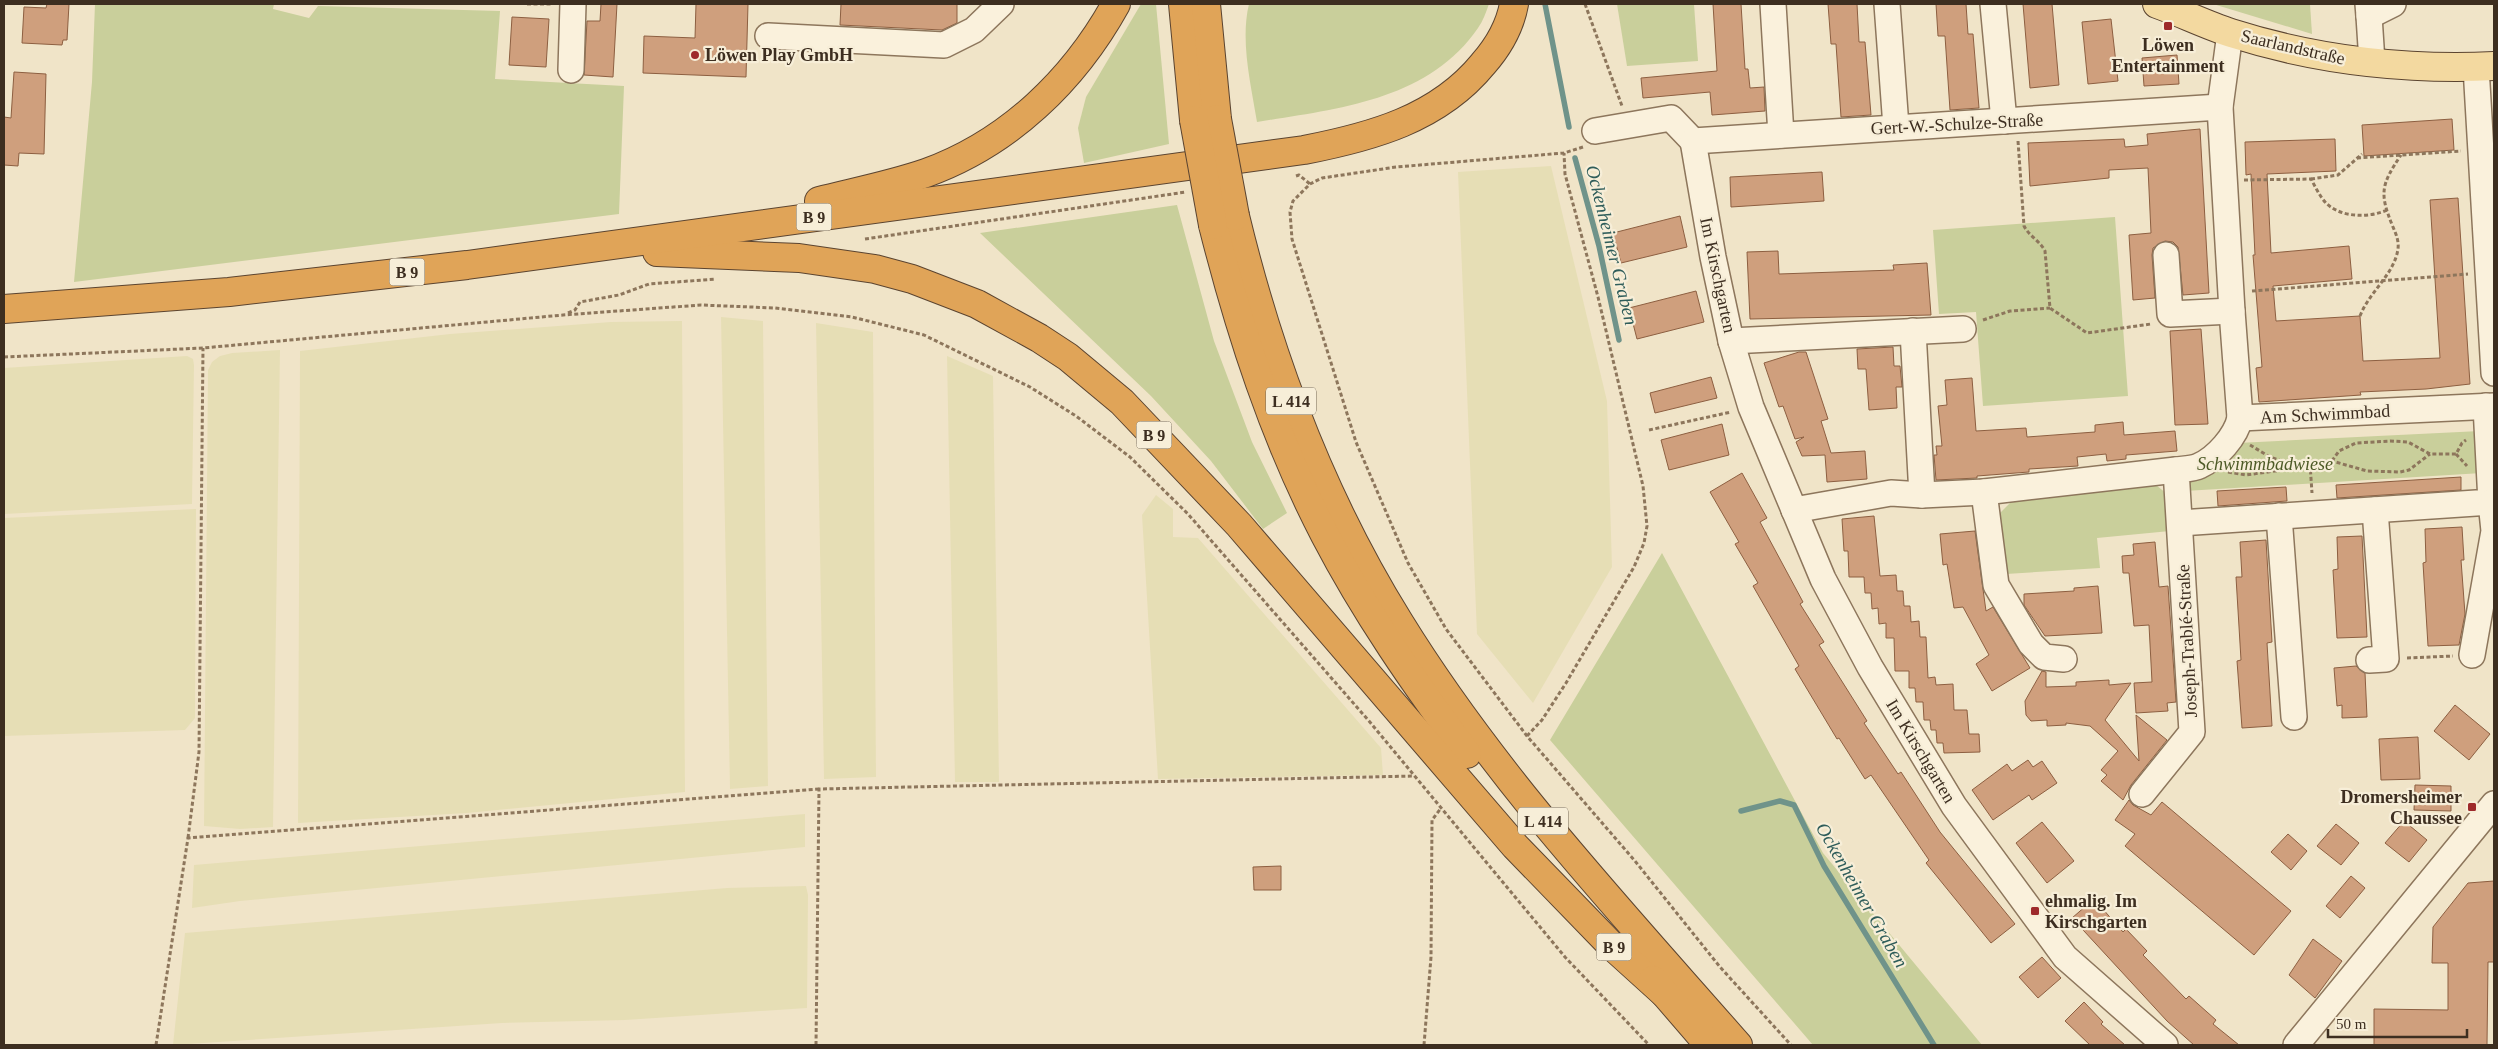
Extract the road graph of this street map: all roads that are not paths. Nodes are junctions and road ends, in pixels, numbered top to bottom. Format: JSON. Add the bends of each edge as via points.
{"nodes":[{"id":1,"x":574,"y":4,"type":"edge"},
{"id":2,"x":1001,"y":4,"type":"edge"},
{"id":3,"x":1116,"y":4,"type":"edge"},
{"id":4,"x":1183,"y":4,"type":"edge"},
{"id":5,"x":1206,"y":4,"type":"edge"},
{"id":6,"x":1223,"y":4,"type":"edge"},
{"id":7,"x":1514,"y":4,"type":"edge"},
{"id":8,"x":1772,"y":4,"type":"edge"},
{"id":9,"x":1887,"y":4,"type":"edge"},
{"id":10,"x":1993,"y":4,"type":"edge"},
{"id":11,"x":2157,"y":4,"type":"edge"},
{"id":12,"x":2393,"y":4,"type":"edge"},
{"id":13,"x":2369,"y":10,"type":"edge"},
{"id":14,"x":2230,"y":33,"type":"junction"},
{"id":15,"x":768,"y":36,"type":"dead end"},
{"id":16,"x":2372,"y":62,"type":"junction"},
{"id":17,"x":2485,"y":66,"type":"edge"},
{"id":18,"x":571,"y":70,"type":"dead end"},
{"id":19,"x":2220,"y":107,"type":"junction"},
{"id":20,"x":1209,"y":112,"type":"junction"},
{"id":21,"x":2010,"y":121,"type":"junction"},
{"id":22,"x":1896,"y":127,"type":"junction"},
{"id":23,"x":1595,"y":131,"type":"road end"},
{"id":24,"x":1781,"y":136,"type":"junction"},
{"id":25,"x":1693,"y":141,"type":"junction"},
{"id":26,"x":2488,"y":174,"type":"edge"},
{"id":27,"x":1224,"y":221,"type":"junction"},
{"id":28,"x":682,"y":236,"type":"junction"},
{"id":29,"x":585,"y":249,"type":"junction"},
{"id":30,"x":2166,"y":255,"type":"dead end"},
{"id":31,"x":2231,"y":302,"type":"junction"},
{"id":32,"x":4,"y":309,"type":"edge"},
{"id":33,"x":1964,"y":329,"type":"road end"},
{"id":34,"x":1913,"y":331,"type":"junction"},
{"id":35,"x":1731,"y":341,"type":"junction"},
{"id":36,"x":2494,"y":373,"type":"edge"},
{"id":37,"x":2490,"y":406,"type":"edge"},
{"id":38,"x":2237,"y":426,"type":"junction"},
{"id":39,"x":2176,"y":470,"type":"junction"},
{"id":40,"x":1984,"y":492,"type":"junction"},
{"id":41,"x":1922,"y":495,"type":"junction"},
{"id":42,"x":2491,"y":502,"type":"junction"},
{"id":43,"x":1794,"y":510,"type":"junction"},
{"id":44,"x":2376,"y":510,"type":"junction"},
{"id":45,"x":2279,"y":516,"type":"junction"},
{"id":46,"x":2180,"y":524,"type":"junction"},
{"id":47,"x":2472,"y":655,"type":"road end"},
{"id":48,"x":2064,"y":659,"type":"dead end"},
{"id":49,"x":2378,"y":660,"type":"road end"},
{"id":50,"x":2294,"y":717,"type":"dead end"},
{"id":51,"x":2142,"y":794,"type":"dead end"},
{"id":52,"x":2494,"y":804,"type":"edge"},
{"id":53,"x":1664,"y":993,"type":"junction"},
{"id":54,"x":1708,"y":1045,"type":"edge"},
{"id":55,"x":1738,"y":1045,"type":"edge"},
{"id":56,"x":2165,"y":1045,"type":"edge"},
{"id":57,"x":2296,"y":1045,"type":"edge"}],
"edges":[{"from":1,"to":18,"type":"street"},
{"from":2,"to":15,"type":"street","via":[[974,30],[944,45]]},
{"from":3,"to":28,"type":"highway","number":"B 9","via":[[1103,28],[1064,79],[1021,120],[976,150],[902,181]]},
{"from":4,"to":20,"type":"highway","number":"L 414"},
{"from":5,"to":20,"type":"highway","number":"L 414"},
{"from":6,"to":20,"type":"highway"},
{"from":7,"to":28,"type":"highway","number":"B 9","via":[[1508,25],[1490,56],[1452,94],[1410,120],[1340,143]]},
{"from":8,"to":24,"type":"street"},
{"from":9,"to":22,"type":"street"},
{"from":10,"to":21,"type":"street"},
{"from":11,"to":14,"type":"main road","name":"Saarlandstraße"},
{"from":12,"to":13,"type":"street"},
{"from":13,"to":16,"type":"street"},
{"from":14,"to":16,"type":"main road","name":"Saarlandstraße","via":[[2313,55]]},
{"from":14,"to":19,"type":"street","name":"Am Schwimmbad"},
{"from":16,"to":17,"type":"main road","name":"Saarlandstraße"},
{"from":17,"to":26,"type":"street","via":[[2481,149]]},
{"from":19,"to":21,"type":"street","name":"Gert-W.-Schulze-Straße"},
{"from":19,"to":31,"type":"street","name":"Am Schwimmbad"},
{"from":20,"to":27,"type":"highway","number":"L 414","bridge":true},
{"from":21,"to":22,"type":"street","name":"Gert-W.-Schulze-Straße"},
{"from":22,"to":24,"type":"street","name":"Gert-W.-Schulze-Straße"},
{"from":23,"to":25,"type":"street","via":[[1671,118]]},
{"from":24,"to":25,"type":"street","name":"Gert-W.-Schulze-Straße"},
{"from":25,"to":35,"type":"street","name":"Im Kirschgarten"},
{"from":26,"to":36,"type":"street","via":[[2488,273]]},
{"from":27,"to":53,"type":"highway","number":"L 414","via":[[1227,279],[1260,384],[1301,485],[1352,583],[1397,655],[1480,771]]},
{"from":27,"to":55,"type":"highway","number":"L 414","via":[[1260,310],[1291,401],[1329,490],[1398,621],[1512,782]]},
{"from":28,"to":29,"type":"highway","number":"B 9"},
{"from":29,"to":32,"type":"highway","number":"B 9","via":[[239,291]]},
{"from":29,"to":53,"type":"highway","number":"B 9","via":[[799,258],[874,269],[912,279],[977,304],[1068,357],[1122,402],[1239,525],[1515,846],[1611,945]]},
{"from":30,"to":31,"type":"street","via":[[2170,314]]},
{"from":31,"to":38,"type":"street","name":"Am Schwimmbad"},
{"from":33,"to":34,"type":"street"},
{"from":34,"to":35,"type":"street"},
{"from":34,"to":41,"type":"street"},
{"from":35,"to":43,"type":"street","name":"Im Kirschgarten","via":[[1751,407]]},
{"from":37,"to":38,"type":"street","name":"Am Schwimmbad"},
{"from":37,"to":42,"type":"street","name":"Am Schwimmbad"},
{"from":38,"to":39,"type":"street","via":[[2209,459],[2199,466]]},
{"from":39,"to":40,"type":"street"},
{"from":39,"to":46,"type":"street","name":"Joseph-Trablé-Straße"},
{"from":40,"to":41,"type":"street"},
{"from":40,"to":48,"type":"street","via":[[1996,585],[2030,644],[2044,657]]},
{"from":41,"to":43,"type":"street","via":[[1890,493]]},
{"from":42,"to":44,"type":"street"},
{"from":42,"to":47,"type":"street","name":"Am Schwimmbad","via":[[2494,532]]},
{"from":43,"to":56,"type":"street","name":"Im Kirschgarten","via":[[1823,579],[1865,658],[1954,806],[2065,957]]},
{"from":44,"to":45,"type":"street"},
{"from":44,"to":49,"type":"street"},
{"from":45,"to":46,"type":"street"},
{"from":45,"to":50,"type":"street"},
{"from":46,"to":51,"type":"street","name":"Joseph-Trablé-Straße","via":[[2192,732]]},
{"from":52,"to":57,"type":"street"},
{"from":53,"to":54,"type":"highway","number":"L 414"}]}
